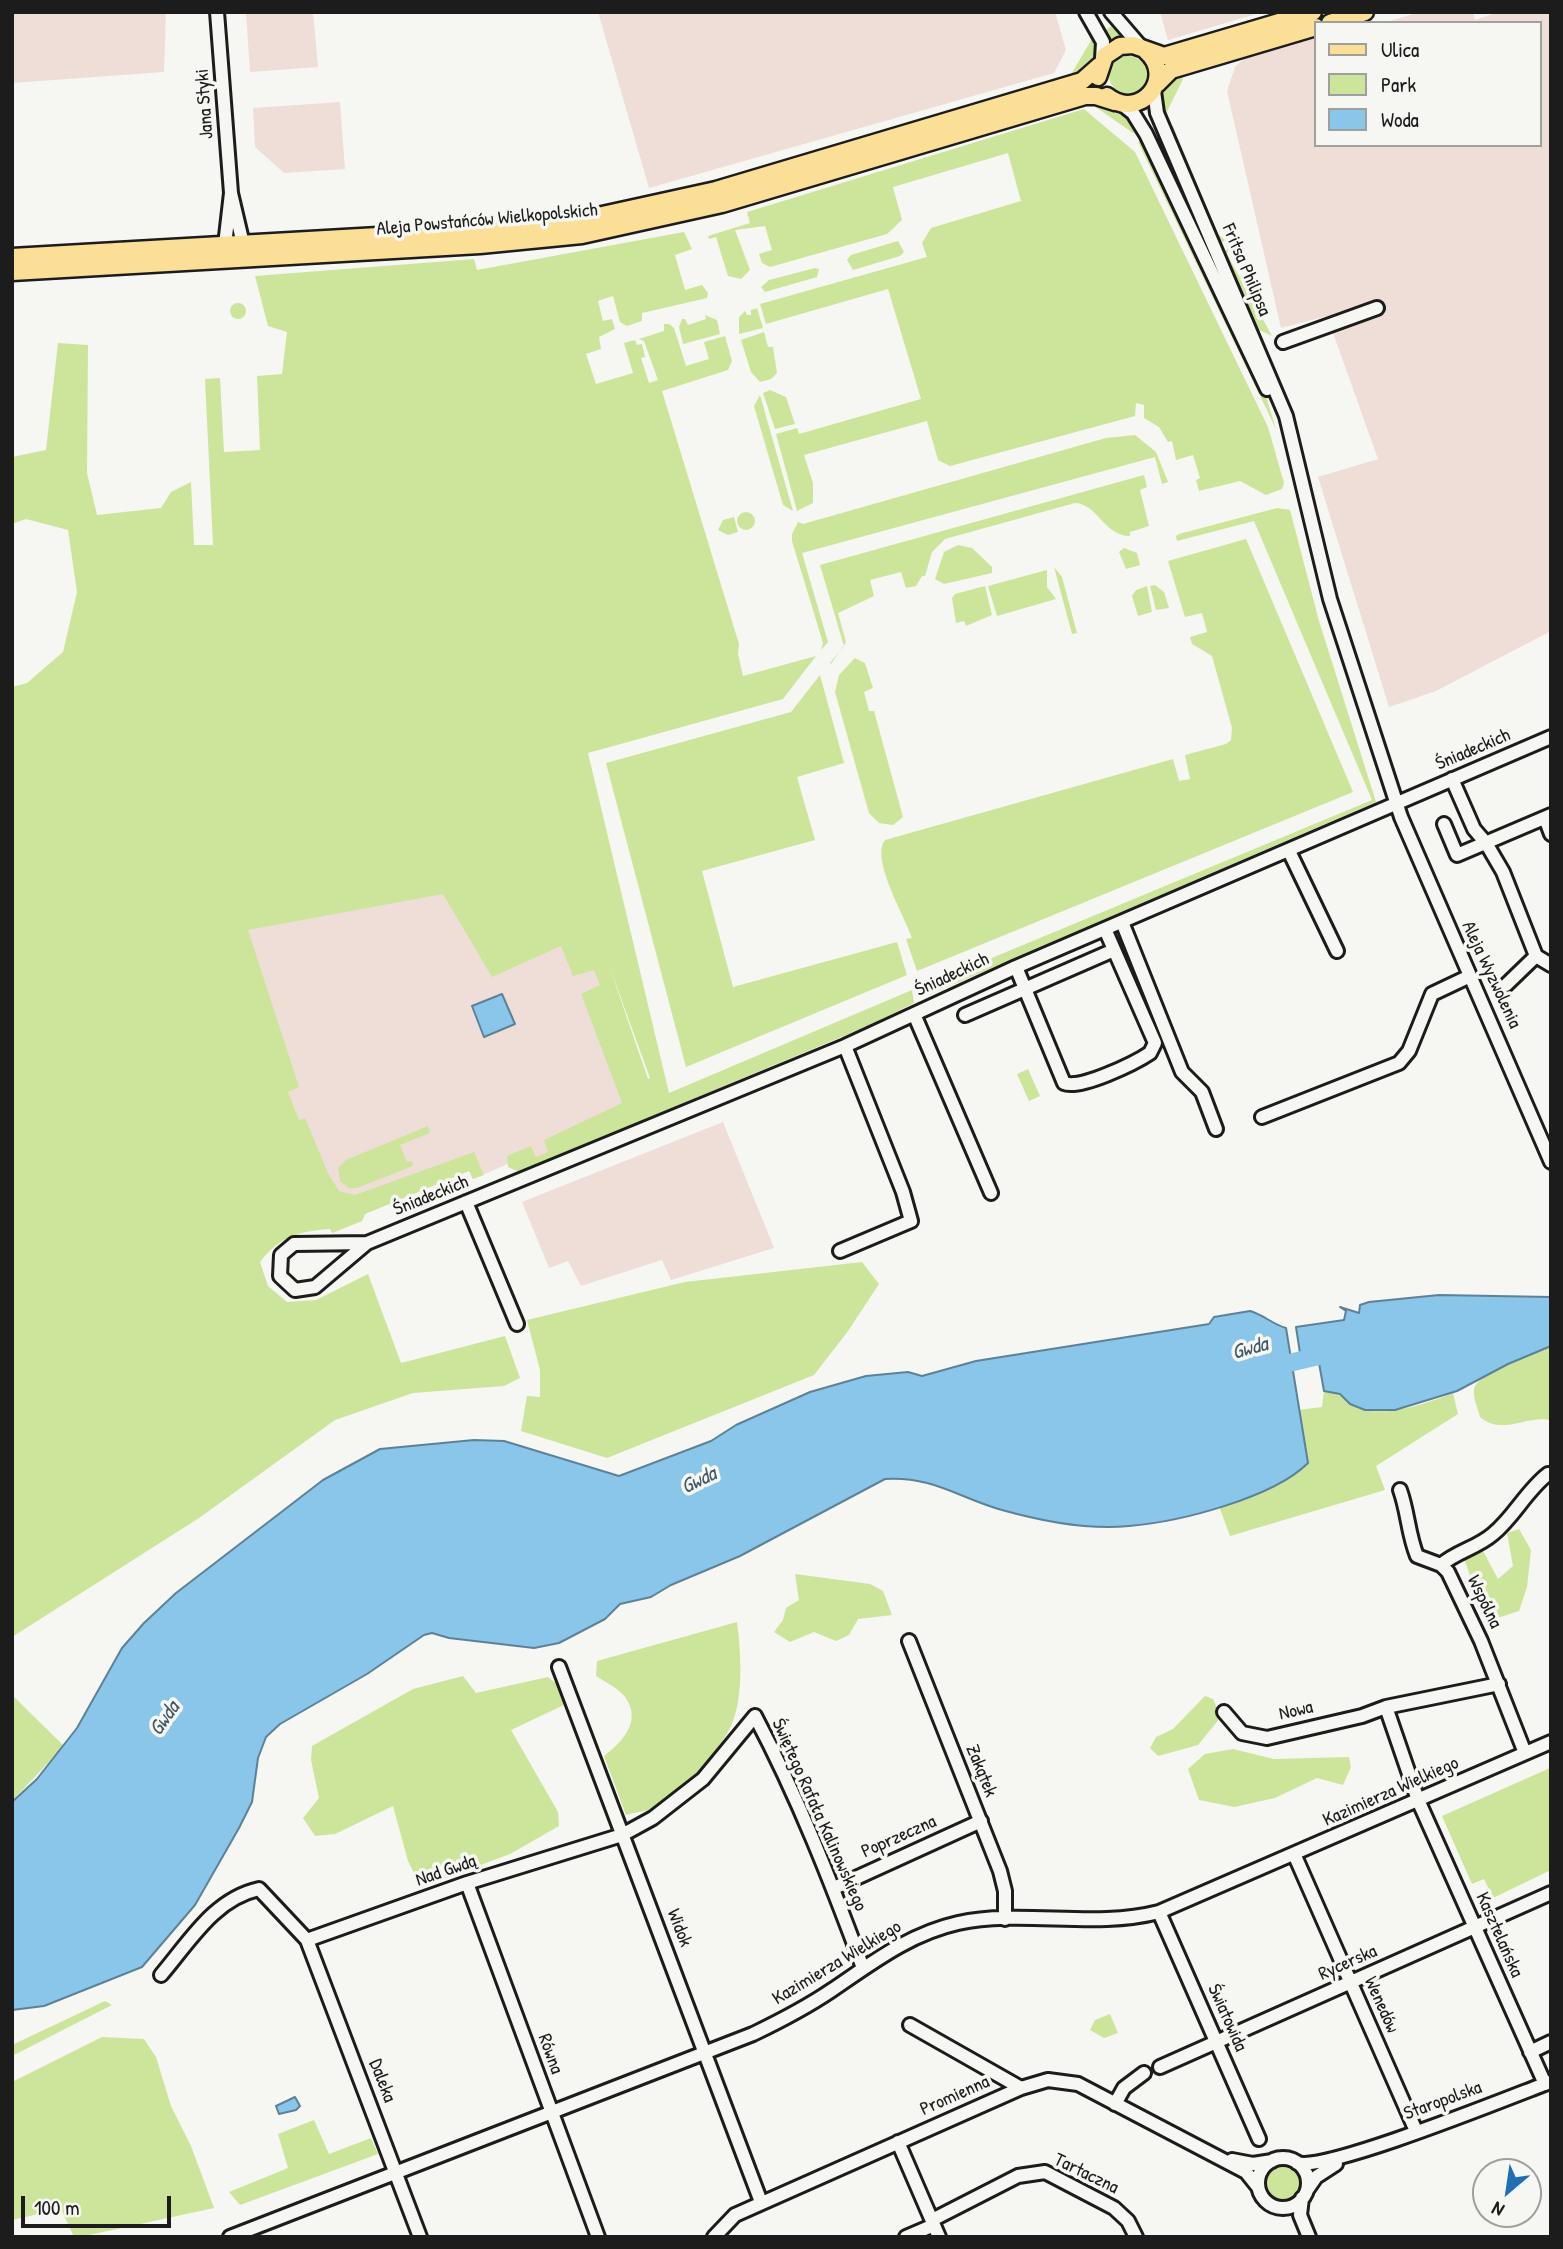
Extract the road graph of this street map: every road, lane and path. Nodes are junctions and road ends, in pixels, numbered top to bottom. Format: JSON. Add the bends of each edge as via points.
{"nodes":[{"id":1,"x":218,"y":12,"type":"edge"},
{"id":2,"x":1086,"y":12,"type":"edge"},
{"id":3,"x":1111,"y":12,"type":"edge"},
{"id":4,"x":1313,"y":12,"type":"edge"},
{"id":5,"x":1365,"y":12,"type":"edge"},
{"id":6,"x":1336,"y":21,"type":"edge"},
{"id":7,"x":1314,"y":28,"type":"edge"},
{"id":8,"x":1144,"y":50,"type":"junction"},
{"id":9,"x":1101,"y":63,"type":"junction"},
{"id":10,"x":1155,"y":87,"type":"junction"},
{"id":11,"x":1119,"y":103,"type":"junction"},
{"id":12,"x":231,"y":193,"type":"junction"},
{"id":13,"x":243,"y":244,"type":"junction"},
{"id":14,"x":225,"y":245,"type":"junction"},
{"id":15,"x":12,"y":257,"type":"edge"},
{"id":16,"x":235,"y":259,"type":"junction"},
{"id":17,"x":12,"y":272,"type":"edge"},
{"id":18,"x":1377,"y":308,"type":"dead end"},
{"id":19,"x":1283,"y":342,"type":"dead end"},
{"id":20,"x":1296,"y":468,"type":"junction"},
{"id":21,"x":1551,"y":737,"type":"edge"},
{"id":22,"x":1452,"y":779,"type":"junction"},
{"id":23,"x":1397,"y":804,"type":"junction"},
{"id":24,"x":1548,"y":817,"type":"edge"},
{"id":25,"x":1444,"y":824,"type":"dead end"},
{"id":26,"x":1551,"y":834,"type":"edge"},
{"id":27,"x":1486,"y":843,"type":"junction"},
{"id":28,"x":1289,"y":851,"type":"junction"},
{"id":29,"x":1122,"y":922,"type":"junction"},
{"id":30,"x":1105,"y":929,"type":"junction"},
{"id":31,"x":1114,"y":950,"type":"junction"},
{"id":32,"x":1337,"y":951,"type":"dead end"},
{"id":33,"x":1536,"y":956,"type":"junction"},
{"id":34,"x":1551,"y":965,"type":"edge"},
{"id":35,"x":1016,"y":967,"type":"junction"},
{"id":36,"x":1470,"y":976,"type":"junction"},
{"id":37,"x":1506,"y":985,"type":"dead end"},
{"id":38,"x":1026,"y":988,"type":"junction"},
{"id":39,"x":914,"y":1014,"type":"junction"},
{"id":40,"x":965,"y":1015,"type":"dead end"},
{"id":41,"x":845,"y":1046,"type":"junction"},
{"id":42,"x":1262,"y":1117,"type":"dead end"},
{"id":43,"x":1216,"y":1129,"type":"dead end"},
{"id":44,"x":1551,"y":1162,"type":"edge"},
{"id":45,"x":991,"y":1194,"type":"dead end"},
{"id":46,"x":466,"y":1202,"type":"junction"},
{"id":47,"x":368,"y":1242,"type":"junction"},
{"id":48,"x":840,"y":1251,"type":"dead end"},
{"id":49,"x":517,"y":1324,"type":"dead end"},
{"id":50,"x":1548,"y":1474,"type":"dead end"},
{"id":51,"x":1400,"y":1490,"type":"dead end"},
{"id":52,"x":1441,"y":1565,"type":"junction"},
{"id":53,"x":909,"y":1641,"type":"dead end"},
{"id":54,"x":559,"y":1667,"type":"dead end"},
{"id":55,"x":1499,"y":1684,"type":"junction"},
{"id":56,"x":1386,"y":1707,"type":"junction"},
{"id":57,"x":1224,"y":1712,"type":"dead end"},
{"id":58,"x":755,"y":1716,"type":"joint"},
{"id":59,"x":1551,"y":1742,"type":"edge"},
{"id":60,"x":1525,"y":1753,"type":"junction"},
{"id":61,"x":1418,"y":1800,"type":"junction"},
{"id":62,"x":981,"y":1821,"type":"junction"},
{"id":63,"x":622,"y":1835,"type":"junction"},
{"id":64,"x":1295,"y":1856,"type":"junction"},
{"id":65,"x":467,"y":1884,"type":"junction"},
{"id":66,"x":834,"y":1888,"type":"junction"},
{"id":67,"x":1551,"y":1893,"type":"edge"},
{"id":68,"x":1159,"y":1912,"type":"junction"},
{"id":69,"x":1005,"y":1919,"type":"junction"},
{"id":70,"x":1474,"y":1927,"type":"junction"},
{"id":71,"x":307,"y":1940,"type":"junction"},
{"id":72,"x":863,"y":1968,"type":"junction"},
{"id":73,"x":161,"y":1975,"type":"dead end"},
{"id":74,"x":1351,"y":1983,"type":"junction"},
{"id":75,"x":910,"y":2025,"type":"dead end"},
{"id":76,"x":1217,"y":2042,"type":"junction"},
{"id":77,"x":1551,"y":2042,"type":"edge"},
{"id":78,"x":1530,"y":2052,"type":"junction"},
{"id":79,"x":705,"y":2053,"type":"junction"},
{"id":80,"x":1160,"y":2067,"type":"dead end"},
{"id":81,"x":1144,"y":2073,"type":"dead end"},
{"id":82,"x":1548,"y":2083,"type":"edge"},
{"id":83,"x":1021,"y":2088,"type":"junction"},
{"id":84,"x":1115,"y":2104,"type":"junction"},
{"id":85,"x":551,"y":2113,"type":"junction"},
{"id":86,"x":1416,"y":2131,"type":"junction"},
{"id":87,"x":1259,"y":2139,"type":"dead end"},
{"id":88,"x":898,"y":2142,"type":"junction"},
{"id":89,"x":1348,"y":2156,"type":"junction"},
{"id":90,"x":1217,"y":2158,"type":"junction"},
{"id":91,"x":1272,"y":2161,"type":"junction"},
{"id":92,"x":1297,"y":2163,"type":"junction"},
{"id":93,"x":396,"y":2172,"type":"junction"},
{"id":94,"x":1258,"y":2188,"type":"junction"},
{"id":95,"x":1305,"y":2194,"type":"junction"},
{"id":96,"x":761,"y":2202,"type":"junction"},
{"id":97,"x":1279,"y":2208,"type":"junction"},
{"id":98,"x":935,"y":2227,"type":"edge"},
{"id":99,"x":234,"y":2236,"type":"edge"},
{"id":100,"x":420,"y":2237,"type":"edge"},
{"id":101,"x":598,"y":2237,"type":"edge"},
{"id":102,"x":714,"y":2237,"type":"edge"},
{"id":103,"x":906,"y":2237,"type":"edge"},
{"id":104,"x":1136,"y":2237,"type":"edge"},
{"id":105,"x":1303,"y":2237,"type":"edge"},
{"id":106,"x":1309,"y":2237,"type":"edge"}],
"edges":[{"from":1,"to":12,"type":"street","name":"Jana Styki"},
{"from":2,"to":9,"type":"street","via":[[1102,43]]},
{"from":3,"to":8,"type":"street"},
{"from":4,"to":8,"type":"main road","via":[[1170,55]]},
{"from":5,"to":6,"type":"main road"},
{"from":7,"to":10,"type":"main road","via":[[1171,70]]},
{"from":8,"to":9,"type":"main road","via":[[1120,46]]},
{"from":8,"to":10,"type":"main road","via":[[1157,66]]},
{"from":9,"to":11,"type":"main road","via":[[1100,87]]},
{"from":9,"to":13,"type":"main road","name":"Aleja Powstańców Wielkopolskich","via":[[1082,81],[728,187],[637,209],[503,229]]},
{"from":10,"to":11,"type":"main road","via":[[1142,102]]},
{"from":10,"to":20,"type":"street","name":"Fritsa Philipsa","via":[[1153,102],[1163,127],[1276,389],[1293,440]]},
{"from":11,"to":16,"type":"main road","name":"Aleja Powstańców Wielkopolskich","via":[[1085,96],[722,204],[616,229],[502,244]]},
{"from":11,"to":20,"type":"street","name":"Fritsa Philipsa","via":[[1133,113],[1146,134],[1273,402]]},
{"from":12,"to":13,"type":"street","name":"Jana Styki"},
{"from":12,"to":14,"type":"street","name":"Jana Styki"},
{"from":13,"to":14,"type":"main road","name":"Aleja Powstańców Wielkopolskich"},
{"from":13,"to":16,"type":"street"},
{"from":14,"to":15,"type":"main road","name":"Aleja Powstańców Wielkopolskich"},
{"from":14,"to":16,"type":"street"},
{"from":16,"to":17,"type":"main road","name":"Aleja Powstańców Wielkopolskich"},
{"from":18,"to":19,"type":"street"},
{"from":20,"to":23,"type":"street","name":"Fritsa Philipsa","via":[[1342,640]]},
{"from":21,"to":22,"type":"street","name":"Śniadeckich"},
{"from":22,"to":23,"type":"street","name":"Śniadeckich"},
{"from":22,"to":27,"type":"street","via":[[1474,830]]},
{"from":23,"to":28,"type":"street","name":"Śniadeckich"},
{"from":23,"to":36,"type":"street","name":"Aleja Wyzwolenia"},
{"from":24,"to":26,"type":"street"},
{"from":24,"to":27,"type":"street"},
{"from":25,"to":27,"type":"street","via":[[1457,855]]},
{"from":27,"to":33,"type":"street","via":[[1503,872]]},
{"from":28,"to":29,"type":"street","name":"Śniadeckich"},
{"from":28,"to":32,"type":"street"},
{"from":29,"to":30,"type":"street","name":"Śniadeckich"},
{"from":29,"to":43,"type":"street","via":[[1182,1072],[1202,1092]]},
{"from":30,"to":31,"type":"street"},
{"from":30,"to":35,"type":"street","name":"Śniadeckich"},
{"from":31,"to":38,"type":"street"},
{"from":31,"to":38,"type":"street","via":[[1155,1043],[1150,1053],[1126,1065],[1076,1086],[1064,1083]]},
{"from":33,"to":34,"type":"street"},
{"from":33,"to":37,"type":"street"},
{"from":35,"to":38,"type":"street"},
{"from":35,"to":39,"type":"street","name":"Śniadeckich"},
{"from":36,"to":42,"type":"street","via":[[1432,994],[1409,1051],[1396,1065]]},
{"from":36,"to":44,"type":"street","name":"Aleja Wyzwolenia"},
{"from":38,"to":40,"type":"street"},
{"from":39,"to":41,"type":"street","name":"Śniadeckich"},
{"from":39,"to":45,"type":"street"},
{"from":41,"to":46,"type":"street","name":"Śniadeckich"},
{"from":41,"to":48,"type":"street","via":[[911,1221]]},
{"from":46,"to":47,"type":"street","name":"Śniadeckich"},
{"from":46,"to":49,"type":"street"},
{"from":47,"to":47,"type":"street","via":[[294,1244],[281,1255],[280,1276],[295,1290],[312,1289]]},
{"from":50,"to":52,"type":"street","name":"Wspólna","via":[[1531,1487],[1494,1533]]},
{"from":51,"to":52,"type":"street","via":[[1417,1556]]},
{"from":52,"to":55,"type":"street","name":"Wspólna"},
{"from":53,"to":62,"type":"street","name":"Zakątek"},
{"from":54,"to":63,"type":"street","name":"Widok"},
{"from":55,"to":56,"type":"street","name":"Nowa"},
{"from":55,"to":60,"type":"street","name":"Wspólna"},
{"from":56,"to":57,"type":"street","name":"Nowa","via":[[1267,1738],[1242,1733]]},
{"from":56,"to":61,"type":"street"},
{"from":58,"to":63,"type":"street","name":"Nad Gwdą","via":[[703,1779],[653,1818]]},
{"from":58,"to":66,"type":"street","name":"Świętego Rafała Kalinowskiego"},
{"from":59,"to":60,"type":"street","name":"Kazimierza Wielkiego"},
{"from":60,"to":61,"type":"street","name":"Kazimierza Wielkiego"},
{"from":61,"to":64,"type":"street","name":"Kazimierza Wielkiego"},
{"from":61,"to":70,"type":"street","name":"Kasztelańska"},
{"from":62,"to":66,"type":"street","name":"Poprzeczna"},
{"from":62,"to":69,"type":"street","name":"Zakątek","via":[[1003,1882]]},
{"from":63,"to":65,"type":"street","name":"Nad Gwdą"},
{"from":63,"to":79,"type":"street","name":"Widok"},
{"from":64,"to":68,"type":"street","name":"Kazimierza Wielkiego"},
{"from":64,"to":74,"type":"street","name":"Wenedów"},
{"from":65,"to":71,"type":"street","name":"Nad Gwdą"},
{"from":65,"to":85,"type":"street","name":"Równa"},
{"from":66,"to":72,"type":"street","name":"Świętego Rafała Kalinowskiego"},
{"from":67,"to":70,"type":"street","name":"Rycerska"},
{"from":68,"to":69,"type":"street","name":"Kazimierza Wielkiego","via":[[1117,1920]]},
{"from":68,"to":76,"type":"street","name":"Światowida"},
{"from":69,"to":72,"type":"street","name":"Kazimierza Wielkiego","via":[[934,1930]]},
{"from":70,"to":74,"type":"street","name":"Rycerska"},
{"from":70,"to":78,"type":"street","name":"Kasztelańska"},
{"from":71,"to":73,"type":"street","via":[[259,1889],[245,1892],[212,1911]]},
{"from":71,"to":93,"type":"street","name":"Daleka"},
{"from":72,"to":79,"type":"street","name":"Kazimierza Wielkiego","via":[[787,2017]]},
{"from":74,"to":76,"type":"street","name":"Rycerska"},
{"from":74,"to":86,"type":"street","name":"Wenedów"},
{"from":75,"to":83,"type":"street"},
{"from":76,"to":80,"type":"street","name":"Rycerska"},
{"from":76,"to":87,"type":"street","name":"Światowida"},
{"from":77,"to":78,"type":"street"},
{"from":78,"to":82,"type":"street","name":"Kasztelańska"},
{"from":79,"to":85,"type":"street","name":"Kazimierza Wielkiego"},
{"from":79,"to":96,"type":"street","name":"Widok"},
{"from":81,"to":84,"type":"street","via":[[1124,2088]]},
{"from":82,"to":86,"type":"street","name":"Staropolska"},
{"from":83,"to":84,"type":"street","name":"Promienna","via":[[1042,2080],[1060,2080],[1078,2084]]},
{"from":83,"to":88,"type":"street","name":"Promienna"},
{"from":84,"to":90,"type":"street","name":"Promienna"},
{"from":85,"to":93,"type":"street","name":"Kazimierza Wielkiego"},
{"from":85,"to":101,"type":"street","name":"Równa"},
{"from":86,"to":89,"type":"street","name":"Staropolska"},
{"from":88,"to":96,"type":"street","name":"Promienna"},
{"from":88,"to":98,"type":"street"},
{"from":89,"to":92,"type":"street","name":"Staropolska","via":[[1309,2166]]},
{"from":89,"to":95,"type":"street","name":"Staropolska","via":[[1316,2177]]},
{"from":90,"to":91,"type":"street","name":"Promienna","via":[[1252,2164]]},
{"from":90,"to":94,"type":"street","name":"Promienna","via":[[1251,2175]]},
{"from":91,"to":92,"type":"street"},
{"from":91,"to":94,"type":"street","via":[[1261,2172]]},
{"from":92,"to":95,"type":"street","via":[[1306,2175]]},
{"from":93,"to":99,"type":"street","name":"Kazimierza Wielkiego"},
{"from":93,"to":100,"type":"street","name":"Daleka"},
{"from":94,"to":97,"type":"street","via":[[1265,2201]]},
{"from":95,"to":97,"type":"street","via":[[1292,2206]]},
{"from":95,"to":106,"type":"street","via":[[1300,2215]]},
{"from":96,"to":102,"type":"street","name":"Promienna","via":[[735,2215]]},
{"from":97,"to":105,"type":"street"},
{"from":98,"to":103,"type":"street","name":"Tartaczna"},
{"from":98,"to":104,"type":"street","name":"Tartaczna","via":[[1018,2176],[1045,2172],[1114,2208]]}]}
